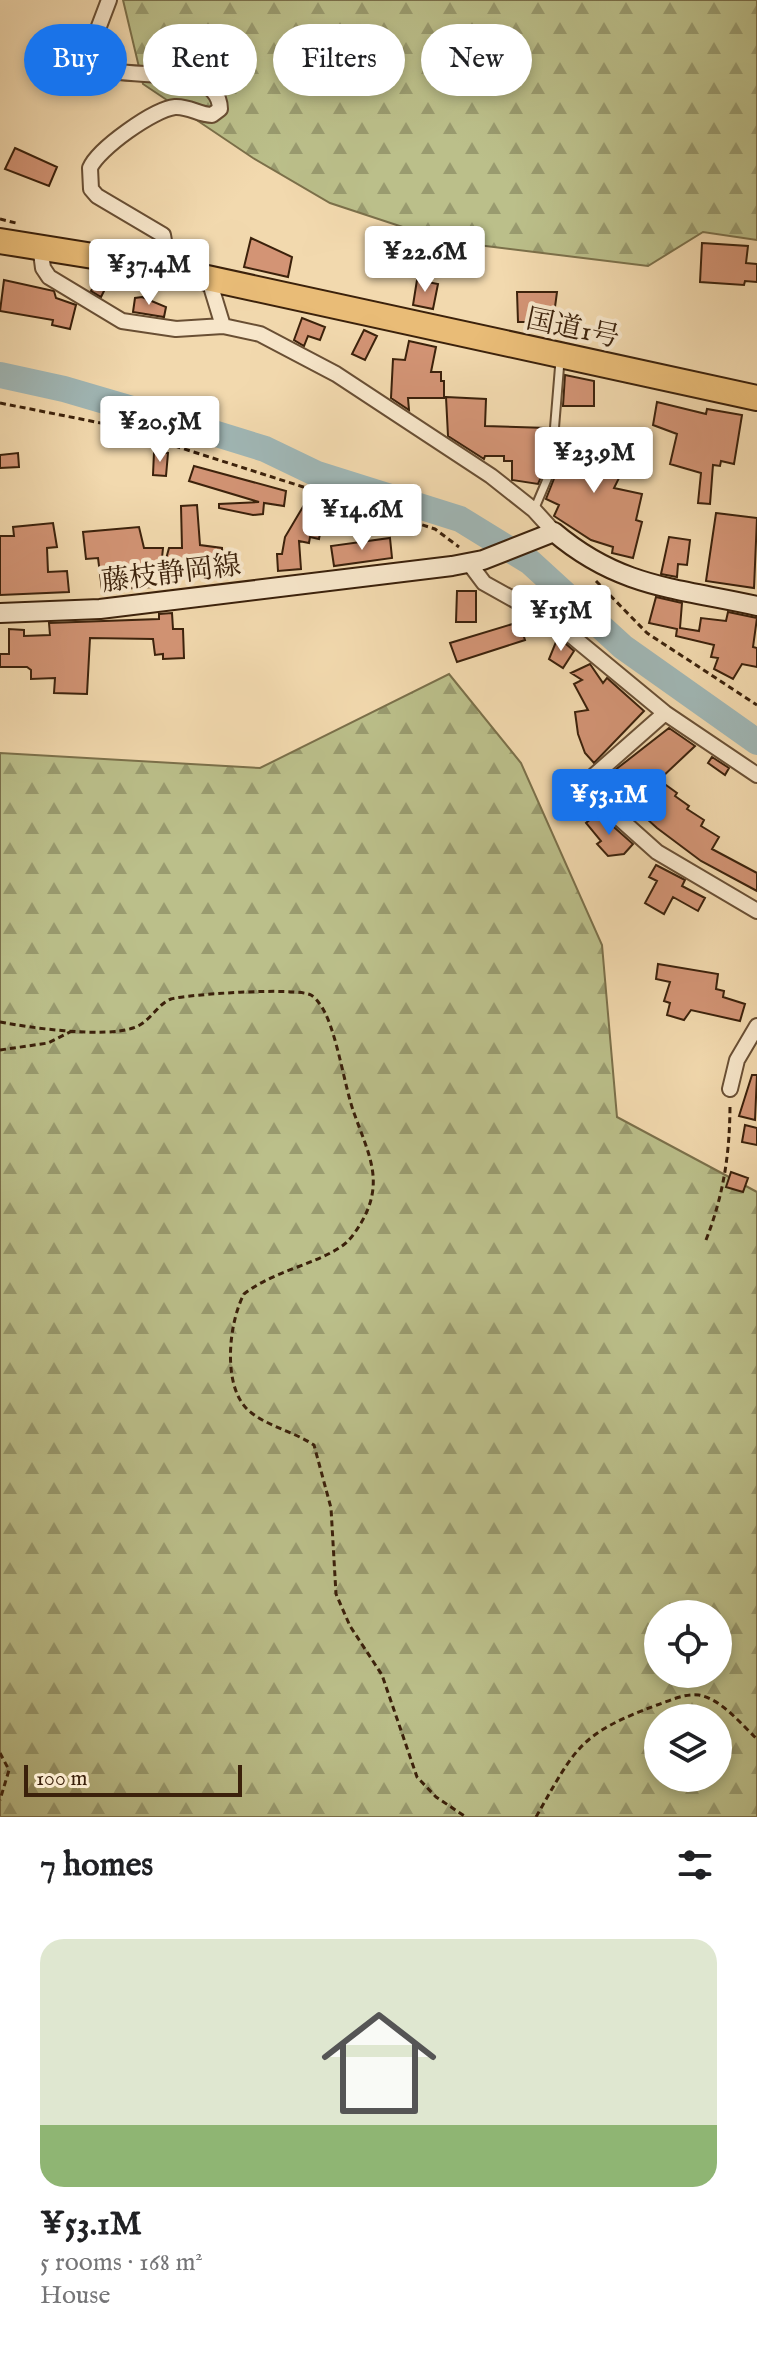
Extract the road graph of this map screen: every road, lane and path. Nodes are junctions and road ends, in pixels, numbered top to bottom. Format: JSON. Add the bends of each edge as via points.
{"nodes":[{"id":1,"x":109,"y":0,"type":"edge"},
{"id":2,"x":0,"y":241,"type":"edge"},
{"id":3,"x":40,"y":245,"type":"junction"},
{"id":4,"x":169,"y":270,"type":"junction"},
{"id":5,"x":209,"y":280,"type":"junction"},
{"id":6,"x":223,"y":326,"type":"junction"},
{"id":7,"x":561,"y":354,"type":"junction"},
{"id":8,"x":757,"y":398,"type":"edge"},
{"id":9,"x":0,"y":403,"type":"edge"},
{"id":10,"x":534,"y":510,"type":"junction"},
{"id":11,"x":554,"y":532,"type":"junction"},
{"id":12,"x":476,"y":561,"type":"junction"},
{"id":13,"x":589,"y":573,"type":"dead end"},
{"id":14,"x":757,"y":606,"type":"edge"},
{"id":15,"x":0,"y":613,"type":"edge"},
{"id":16,"x":757,"y":705,"type":"edge"},
{"id":17,"x":665,"y":713,"type":"junction"},
{"id":18,"x":757,"y":775,"type":"edge"},
{"id":19,"x":757,"y":911,"type":"edge"},
{"id":20,"x":0,"y":1022,"type":"edge"},
{"id":21,"x":757,"y":1026,"type":"edge"},
{"id":22,"x":73,"y":1030,"type":"junction"},
{"id":23,"x":0,"y":1050,"type":"edge"},
{"id":24,"x":730,"y":1089,"type":"joint"},
{"id":25,"x":706,"y":1240,"type":"dead end"},
{"id":26,"x":757,"y":1739,"type":"edge"},
{"id":27,"x":0,"y":1753,"type":"edge"},
{"id":28,"x":0,"y":1800,"type":"edge"},
{"id":29,"x":466,"y":1817,"type":"edge"},
{"id":30,"x":536,"y":1817,"type":"edge"}],
"edges":[{"from":1,"to":4,"type":"street","via":[[90,50],[94,64],[108,72],[172,74],[211,91],[220,103],[212,115],[187,107],[155,114],[103,151],[90,168],[91,189],[97,196],[163,235]]},
{"from":2,"to":3,"type":"highway","name":"国道1号"},
{"from":3,"to":4,"type":"highway","name":"国道1号"},
{"from":3,"to":6,"type":"street","via":[[49,277],[122,321],[176,329]]},
{"from":4,"to":5,"type":"highway","name":"国道1号"},
{"from":5,"to":6,"type":"street"},
{"from":5,"to":7,"type":"highway","name":"国道1号"},
{"from":6,"to":10,"type":"street","via":[[260,334],[336,374]]},
{"from":7,"to":8,"type":"highway","name":"国道1号"},
{"from":7,"to":10,"type":"lane","via":[[551,470]]},
{"from":9,"to":12,"type":"path","via":[[106,424],[435,529]]},
{"from":10,"to":11,"type":"street"},
{"from":11,"to":12,"type":"main road","name":"藤枝静岡線"},
{"from":11,"to":14,"type":"main road","via":[[583,556],[630,578]]},
{"from":12,"to":15,"type":"main road","name":"藤枝静岡線","via":[[100,609]]},
{"from":12,"to":17,"type":"street","via":[[484,583],[556,623]]},
{"from":13,"to":16,"type":"path","via":[[647,633]]},
{"from":17,"to":18,"type":"street"},
{"from":17,"to":19,"type":"street","via":[[589,780],[591,793],[657,852]]},
{"from":20,"to":22,"type":"path"},
{"from":21,"to":24,"type":"street","via":[[737,1060]]},
{"from":22,"to":23,"type":"path","via":[[48,1043]]},
{"from":22,"to":29,"type":"path","via":[[132,1029],[149,1021],[168,1000],[205,994],[292,992],[311,995],[322,1006],[373,1167],[374,1199],[342,1247],[281,1271],[244,1294],[233,1326],[235,1389],[245,1407],[261,1419],[314,1445],[331,1508],[336,1594],[382,1675],[417,1777]]},
{"from":24,"to":25,"type":"path","via":[[726,1176]]},
{"from":26,"to":30,"type":"path","via":[[718,1704],[698,1695],[680,1697],[592,1734],[573,1752]]},
{"from":27,"to":28,"type":"path","via":[[9,1770]]}]}
